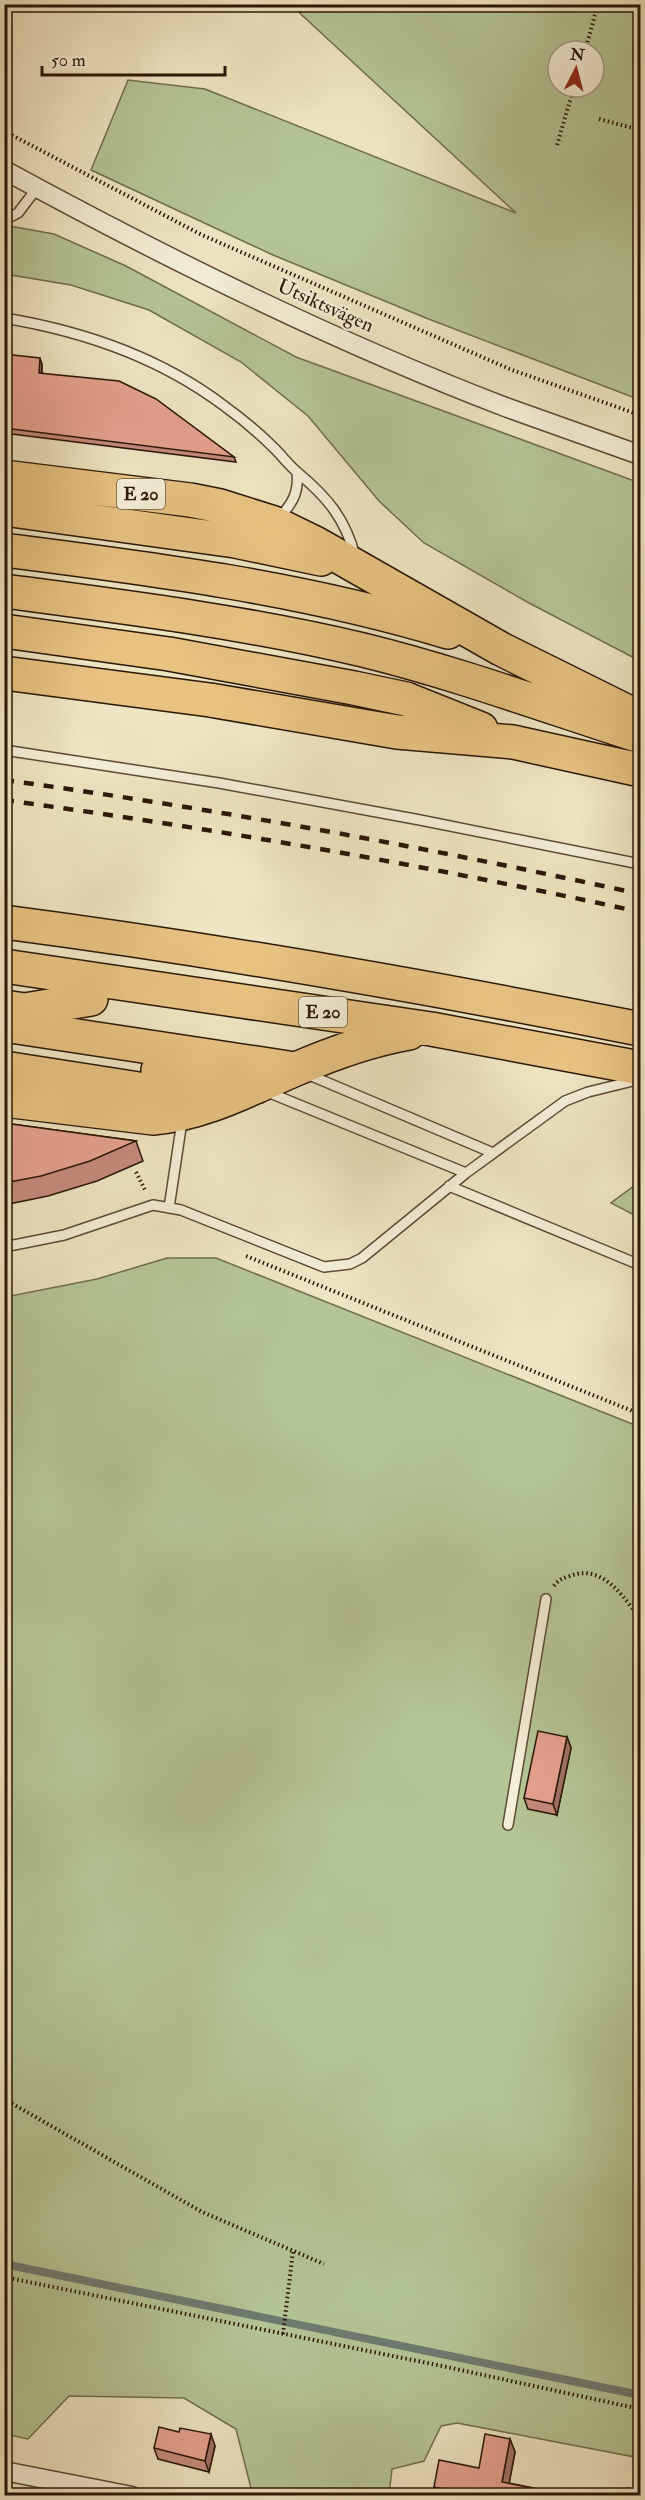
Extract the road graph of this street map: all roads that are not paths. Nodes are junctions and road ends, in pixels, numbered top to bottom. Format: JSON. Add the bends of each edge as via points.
{"nodes":[{"id":1,"x":4,"y":170,"type":"edge"},
{"id":2,"x":37,"y":188,"type":"junction"},
{"id":3,"x":4,"y":220,"type":"edge"},
{"id":4,"x":4,"y":318,"type":"edge"},
{"id":5,"x":640,"y":455,"type":"edge"},
{"id":6,"x":297,"y":472,"type":"junction"},
{"id":7,"x":4,"y":477,"type":"edge"},
{"id":8,"x":4,"y":509,"type":"edge"},
{"id":9,"x":4,"y":530,"type":"edge"},
{"id":10,"x":259,"y":532,"type":"junction"},
{"id":11,"x":4,"y":550,"type":"edge"},
{"id":12,"x":357,"y":567,"type":"junction"},
{"id":13,"x":4,"y":571,"type":"edge"},
{"id":14,"x":4,"y":591,"type":"edge"},
{"id":15,"x":430,"y":607,"type":"junction"},
{"id":16,"x":4,"y":611,"type":"edge"},
{"id":17,"x":4,"y":631,"type":"edge"},
{"id":18,"x":501,"y":649,"type":"junction"},
{"id":19,"x":4,"y":652,"type":"edge"},
{"id":20,"x":4,"y":673,"type":"edge"},
{"id":21,"x":523,"y":698,"type":"junction"},
{"id":22,"x":640,"y":718,"type":"edge"},
{"id":23,"x":640,"y":736,"type":"edge"},
{"id":24,"x":513,"y":742,"type":"junction"},
{"id":25,"x":4,"y":750,"type":"edge"},
{"id":26,"x":640,"y":770,"type":"edge"},
{"id":27,"x":640,"y":864,"type":"edge"},
{"id":28,"x":4,"y":902,"type":"edge"},
{"id":29,"x":4,"y":922,"type":"edge"},
{"id":30,"x":4,"y":944,"type":"edge"},
{"id":31,"x":4,"y":966,"type":"edge"},
{"id":32,"x":437,"y":989,"type":"junction"},
{"id":33,"x":16,"y":1012,"type":"edge"},
{"id":34,"x":431,"y":1029,"type":"junction"},
{"id":35,"x":640,"y":1029,"type":"edge"},
{"id":36,"x":374,"y":1039,"type":"junction"},
{"id":37,"x":4,"y":1046,"type":"edge"},
{"id":38,"x":4,"y":1068,"type":"edge"},
{"id":39,"x":640,"y":1068,"type":"edge"},
{"id":40,"x":294,"y":1069,"type":"junction"},
{"id":41,"x":640,"y":1079,"type":"edge"},
{"id":42,"x":256,"y":1087,"type":"junction"},
{"id":43,"x":4,"y":1100,"type":"edge"},
{"id":44,"x":220,"y":1102,"type":"junction"},
{"id":45,"x":183,"y":1114,"type":"junction"},
{"id":46,"x":493,"y":1153,"type":"junction"},
{"id":47,"x":466,"y":1173,"type":"junction"},
{"id":48,"x":449,"y":1186,"type":"junction"},
{"id":49,"x":169,"y":1208,"type":"junction"},
{"id":50,"x":4,"y":1247,"type":"edge"},
{"id":51,"x":640,"y":1265,"type":"edge"},
{"id":52,"x":546,"y":1599,"type":"road end"},
{"id":53,"x":508,"y":1825,"type":"dead end"},
{"id":54,"x":4,"y":2471,"type":"edge"},
{"id":55,"x":132,"y":2496,"type":"edge"}],
"edges":[{"from":1,"to":2,"type":"street","name":"Utsiktsvägen"},
{"from":2,"to":3,"type":"lane","via":[[18,213]]},
{"from":2,"to":5,"type":"street","name":"Utsiktsvägen","via":[[183,263],[406,366]]},
{"from":4,"to":6,"type":"lane","via":[[83,335],[161,367],[223,405]]},
{"from":6,"to":10,"type":"lane","via":[[296,494]]},
{"from":6,"to":12,"type":"lane","via":[[335,510],[349,534]]},
{"from":7,"to":10,"type":"highway","number":"E 20","via":[[220,506]]},
{"from":8,"to":10,"type":"highway","number":"E 20"},
{"from":9,"to":15,"type":"highway","number":"E 20","via":[[232,562]]},
{"from":10,"to":12,"type":"highway","number":"E 20"},
{"from":10,"to":12,"type":"highway","number":"E 20","via":[[315,543]]},
{"from":11,"to":18,"type":"highway","number":"E 20","via":[[294,593]]},
{"from":12,"to":15,"type":"highway","number":"E 20"},
{"from":13,"to":21,"type":"highway","via":[[225,601],[367,631],[420,647]]},
{"from":14,"to":21,"type":"highway","via":[[204,618],[288,634],[415,664]]},
{"from":15,"to":18,"type":"highway","number":"E 20"},
{"from":16,"to":21,"type":"highway","via":[[171,634],[411,682]]},
{"from":17,"to":24,"type":"highway","via":[[169,654],[406,699]]},
{"from":18,"to":22,"type":"highway","number":"E 20"},
{"from":19,"to":24,"type":"highway","via":[[165,673],[350,705]]},
{"from":20,"to":24,"type":"highway","via":[[210,700],[398,732]]},
{"from":21,"to":23,"type":"highway"},
{"from":24,"to":26,"type":"highway"},
{"from":25,"to":27,"type":"lane","via":[[230,785]]},
{"from":28,"to":32,"type":"highway","number":"E 20","via":[[135,919]]},
{"from":29,"to":32,"type":"highway","number":"E 20"},
{"from":30,"to":32,"type":"highway","number":"E 20","via":[[130,962]]},
{"from":31,"to":34,"type":"highway","number":"E 20"},
{"from":32,"to":35,"type":"highway","number":"E 20"},
{"from":33,"to":36,"type":"highway","number":"E 20","via":[[91,999]]},
{"from":33,"to":40,"type":"highway","number":"E 20"},
{"from":34,"to":36,"type":"highway","number":"E 20"},
{"from":34,"to":39,"type":"highway","number":"E 20"},
{"from":36,"to":40,"type":"highway","number":"E 20"},
{"from":37,"to":42,"type":"highway"},
{"from":38,"to":44,"type":"highway"},
{"from":40,"to":42,"type":"highway","number":"E 20"},
{"from":40,"to":46,"type":"lane"},
{"from":41,"to":46,"type":"lane","via":[[565,1101]]},
{"from":42,"to":44,"type":"highway","number":"E 20"},
{"from":42,"to":47,"type":"lane"},
{"from":43,"to":45,"type":"highway","number":"E 20","via":[[153,1118]]},
{"from":44,"to":45,"type":"highway","number":"E 20"},
{"from":45,"to":49,"type":"lane"},
{"from":46,"to":47,"type":"lane"},
{"from":47,"to":48,"type":"lane"},
{"from":48,"to":49,"type":"lane","via":[[362,1258],[338,1267],[306,1261]]},
{"from":48,"to":51,"type":"lane"},
{"from":49,"to":50,"type":"lane","via":[[153,1205],[64,1235]]},
{"from":52,"to":53,"type":"lane"},
{"from":54,"to":55,"type":"street"}]}
